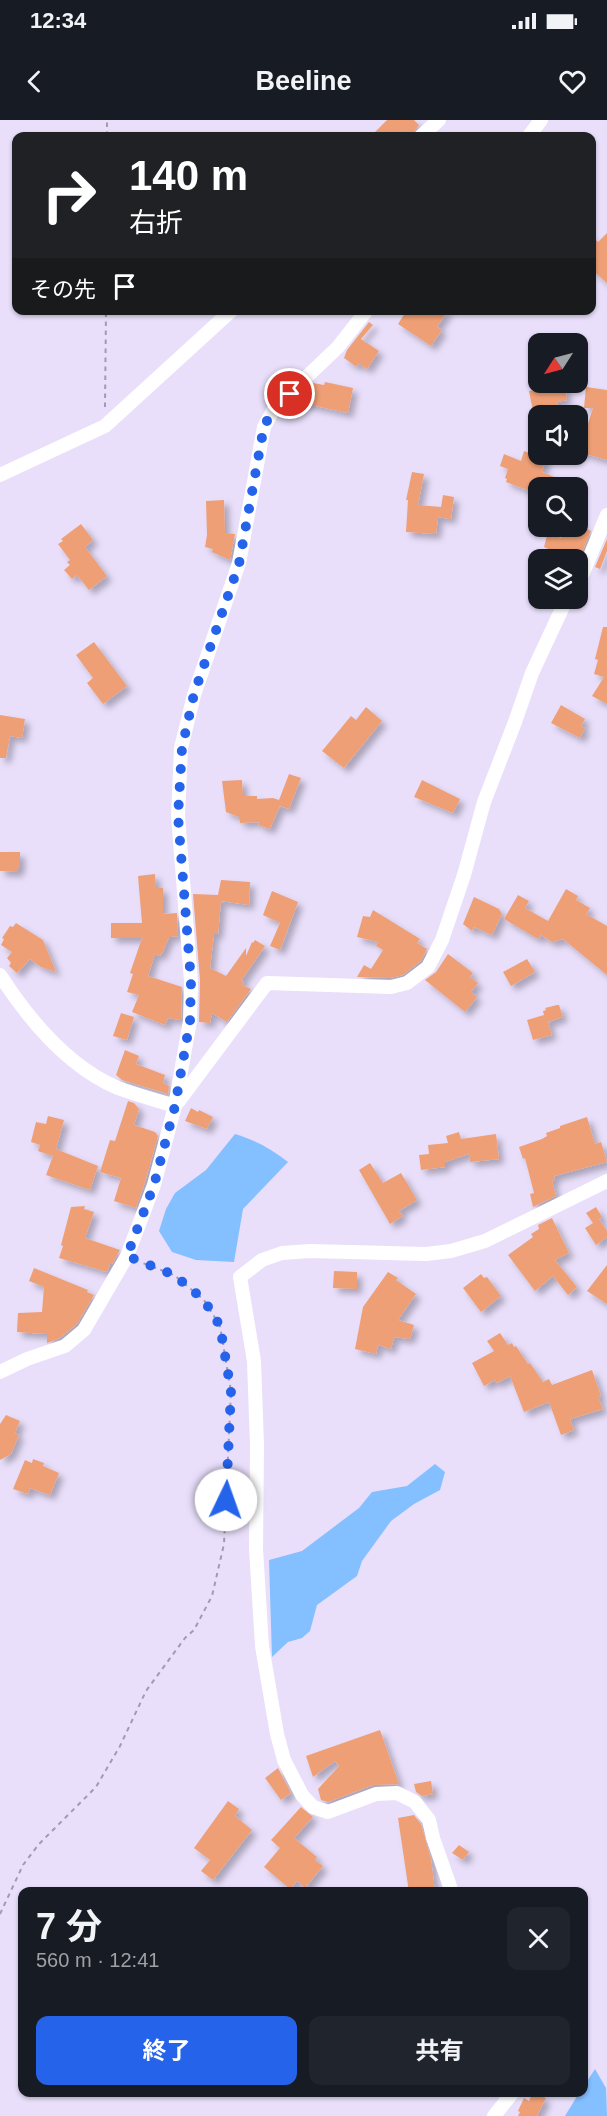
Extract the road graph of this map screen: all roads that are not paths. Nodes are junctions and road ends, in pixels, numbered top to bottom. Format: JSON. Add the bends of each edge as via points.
{"nodes":[{"id":1,"x":439,"y":120,"type":"edge"},
{"id":2,"x":426,"y":132,"type":"edge"},
{"id":3,"x":227,"y":315,"type":"edge"},
{"id":4,"x":363,"y":315,"type":"edge"},
{"id":5,"x":2,"y":474,"type":"edge"},
{"id":6,"x":607,"y":515,"type":"edge"},
{"id":7,"x":588,"y":561,"type":"edge"},
{"id":8,"x":562,"y":609,"type":"edge"},
{"id":9,"x":0,"y":975,"type":"edge"},
{"id":10,"x":175,"y":1106,"type":"junction"},
{"id":11,"x":607,"y":1181,"type":"edge"},
{"id":12,"x":0,"y":1372,"type":"edge"},
{"id":13,"x":450,"y":1887,"type":"edge"},
{"id":14,"x":509,"y":2097,"type":"edge"},
{"id":15,"x":494,"y":2116,"type":"edge"}],
"edges":[{"from":1,"to":2,"type":"street"},
{"from":3,"to":5,"type":"street","via":[[105,426]]},
{"from":4,"to":10,"type":"street","via":[[338,347],[275,407],[264,426],[239,564],[194,694],[182,748],[178,816],[191,981],[190,1021]]},
{"from":6,"to":7,"type":"street"},
{"from":8,"to":10,"type":"street","via":[[532,673],[484,802],[442,940],[428,967],[407,983],[391,987],[267,983]]},
{"from":9,"to":10,"type":"street","via":[[31,1018],[79,1066],[117,1087]]},
{"from":10,"to":12,"type":"street","via":[[154,1185],[127,1256],[84,1330],[65,1346]]},
{"from":11,"to":13,"type":"street","via":[[486,1241],[451,1251],[282,1253],[262,1260],[240,1277],[254,1361],[256,1549],[262,1646],[284,1760],[302,1795],[313,1807],[328,1812],[376,1794],[397,1794],[415,1802],[429,1820]]},
{"from":14,"to":15,"type":"street"}]}
